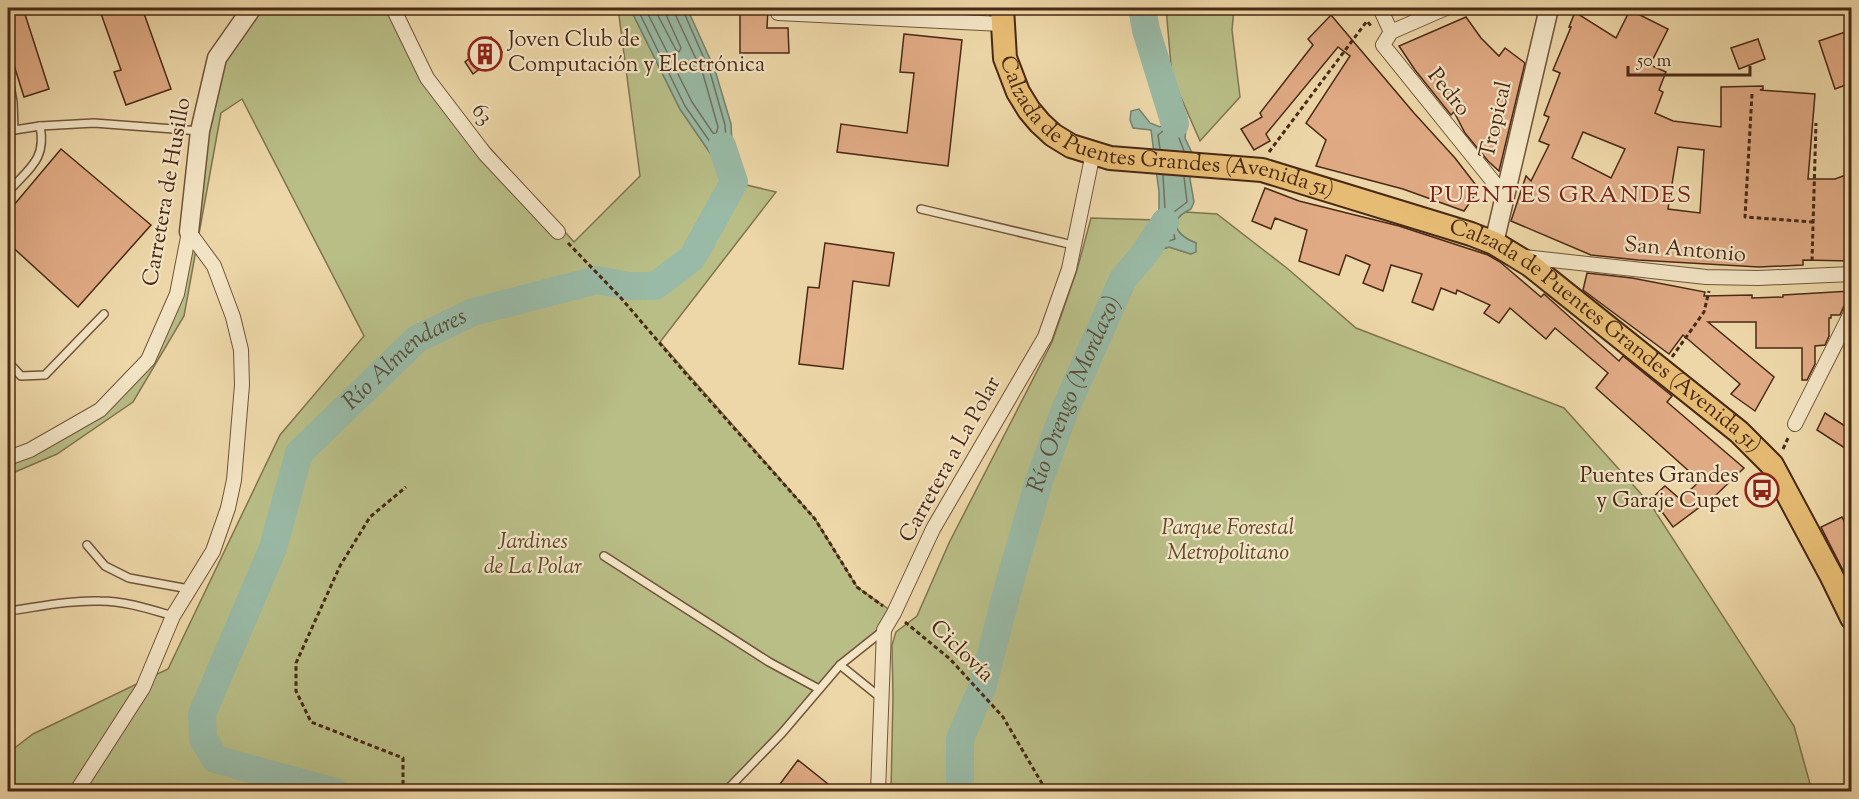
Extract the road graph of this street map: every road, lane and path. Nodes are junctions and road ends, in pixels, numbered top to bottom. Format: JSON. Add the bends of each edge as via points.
{"nodes":[{"id":1,"x":252,"y":8,"type":"edge"},
{"id":2,"x":393,"y":8,"type":"edge"},
{"id":3,"x":1380,"y":8,"type":"edge"},
{"id":4,"x":1446,"y":8,"type":"edge"},
{"id":5,"x":1549,"y":8,"type":"edge"},
{"id":6,"x":779,"y":10,"type":"edge"},
{"id":7,"x":1002,"y":16,"type":"edge"},
{"id":8,"x":1391,"y":32,"type":"junction"},
{"id":9,"x":1383,"y":45,"type":"junction"},
{"id":10,"x":8,"y":75,"type":"edge"},
{"id":11,"x":1752,"y":94,"type":"dead end"},
{"id":12,"x":1816,"y":123,"type":"dead end"},
{"id":13,"x":40,"y":126,"type":"junction"},
{"id":14,"x":11,"y":130,"type":"edge"},
{"id":15,"x":200,"y":131,"type":"junction"},
{"id":16,"x":1102,"y":156,"type":"junction"},
{"id":17,"x":1262,"y":170,"type":"junction"},
{"id":18,"x":8,"y":192,"type":"edge"},
{"id":19,"x":1504,"y":195,"type":"junction"},
{"id":20,"x":921,"y":209,"type":"dead end"},
{"id":21,"x":1813,"y":222,"type":"junction"},
{"id":22,"x":189,"y":232,"type":"junction"},
{"id":23,"x":558,"y":232,"type":"dead end"},
{"id":24,"x":1494,"y":243,"type":"junction"},
{"id":25,"x":1073,"y":245,"type":"junction"},
{"id":26,"x":579,"y":255,"type":"dead end"},
{"id":27,"x":1515,"y":256,"type":"junction"},
{"id":28,"x":1851,"y":274,"type":"edge"},
{"id":29,"x":1811,"y":275,"type":"junction"},
{"id":30,"x":1713,"y":277,"type":"junction"},
{"id":31,"x":1851,"y":311,"type":"edge"},
{"id":32,"x":104,"y":314,"type":"dead end"},
{"id":33,"x":8,"y":362,"type":"edge"},
{"id":34,"x":1662,"y":370,"type":"junction"},
{"id":35,"x":1795,"y":424,"type":"joint"},
{"id":36,"x":8,"y":458,"type":"edge"},
{"id":37,"x":1772,"y":465,"type":"junction"},
{"id":38,"x":406,"y":487,"type":"dead end"},
{"id":39,"x":87,"y":544,"type":"dead end"},
{"id":40,"x":604,"y":556,"type":"dead end"},
{"id":41,"x":189,"y":589,"type":"junction"},
{"id":42,"x":8,"y":611,"type":"edge"},
{"id":43,"x":894,"y":613,"type":"junction"},
{"id":44,"x":173,"y":616,"type":"junction"},
{"id":45,"x":1851,"y":618,"type":"edge"},
{"id":46,"x":884,"y":630,"type":"junction"},
{"id":47,"x":840,"y":665,"type":"junction"},
{"id":48,"x":819,"y":689,"type":"junction"},
{"id":49,"x":882,"y":700,"type":"junction"},
{"id":50,"x":76,"y":792,"type":"edge"},
{"id":51,"x":403,"y":792,"type":"edge"},
{"id":52,"x":725,"y":792,"type":"edge"},
{"id":53,"x":878,"y":792,"type":"edge"},
{"id":54,"x":1047,"y":792,"type":"edge"}],
"edges":[{"from":1,"to":15,"type":"street","name":"Carretera de Husillo","via":[[218,58]]},
{"from":2,"to":23,"type":"street","name":"63","via":[[427,78],[485,154]]},
{"from":3,"to":8,"type":"street"},
{"from":4,"to":8,"type":"street"},
{"from":5,"to":19,"type":"street","name":"Tropical"},
{"from":6,"to":7,"type":"street"},
{"from":7,"to":16,"type":"main road","name":"Calzada de Puentes Grandes (Avenida 51)","via":[[1005,58],[1029,110],[1053,135],[1071,146]]},
{"from":8,"to":9,"type":"street"},
{"from":9,"to":17,"type":"path","via":[[1367,21],[1270,150]]},
{"from":9,"to":19,"type":"street","name":"Pedro"},
{"from":10,"to":14,"type":"lane","via":[[13,102]]},
{"from":11,"to":21,"type":"path","via":[[1744,217]]},
{"from":12,"to":21,"type":"path"},
{"from":13,"to":14,"type":"lane"},
{"from":13,"to":15,"type":"lane","via":[[94,123]]},
{"from":13,"to":18,"type":"lane","via":[[40,156]]},
{"from":15,"to":22,"type":"street","name":"Carretera de Husillo"},
{"from":16,"to":17,"type":"main road","name":"Calzada de Puentes Grandes (Avenida 51)"},
{"from":16,"to":25,"type":"street","name":"Carretera a La Polar"},
{"from":17,"to":24,"type":"main road","name":"Calzada de Puentes Grandes (Avenida 51)"},
{"from":19,"to":24,"type":"street","name":"Tropical"},
{"from":20,"to":25,"type":"lane"},
{"from":21,"to":29,"type":"path"},
{"from":22,"to":36,"type":"street","name":"Carretera de Husillo","via":[[177,294],[148,360],[100,410],[30,450]]},
{"from":22,"to":41,"type":"street","via":[[214,266],[233,317],[241,350],[242,385],[228,508],[213,550]]},
{"from":24,"to":27,"type":"main road","name":"Calzada de Puentes Grandes (Avenida 51)"},
{"from":25,"to":43,"type":"street","name":"Carretera a La Polar","via":[[1069,269],[1045,337],[933,529]]},
{"from":26,"to":43,"type":"path","name":"Ciclovía","via":[[815,519],[857,587]]},
{"from":27,"to":30,"type":"street","name":"San Antonio"},
{"from":27,"to":34,"type":"main road","name":"Calzada de Puentes Grandes (Avenida 51)"},
{"from":28,"to":29,"type":"street","name":"San Antonio"},
{"from":29,"to":30,"type":"street","name":"San Antonio"},
{"from":30,"to":34,"type":"path","via":[[1704,312]]},
{"from":31,"to":35,"type":"street"},
{"from":32,"to":33,"type":"lane","via":[[45,375],[21,376]]},
{"from":34,"to":37,"type":"main road","name":"Calzada de Puentes Grandes (Avenida 51)","via":[[1739,432]]},
{"from":35,"to":37,"type":"path"},
{"from":37,"to":45,"type":"main road","name":"Calzada de Puentes Grandes (Avenida 51)"},
{"from":38,"to":51,"type":"path","via":[[370,517],[340,566],[296,663],[296,691],[311,722],[402,758]]},
{"from":39,"to":41,"type":"lane","via":[[105,566],[129,578]]},
{"from":40,"to":48,"type":"lane","via":[[769,662]]},
{"from":41,"to":44,"type":"street"},
{"from":42,"to":44,"type":"lane","via":[[102,601],[132,604]]},
{"from":43,"to":46,"type":"street","name":"Carretera a La Polar"},
{"from":43,"to":54,"type":"path","name":"Ciclovía","via":[[950,659],[1003,717]]},
{"from":44,"to":50,"type":"street","via":[[143,688]]},
{"from":46,"to":47,"type":"lane"},
{"from":46,"to":49,"type":"street","name":"Carretera a La Polar"},
{"from":47,"to":48,"type":"lane"},
{"from":47,"to":49,"type":"lane"},
{"from":48,"to":52,"type":"lane"},
{"from":49,"to":53,"type":"street","name":"Carretera a La Polar"}]}
